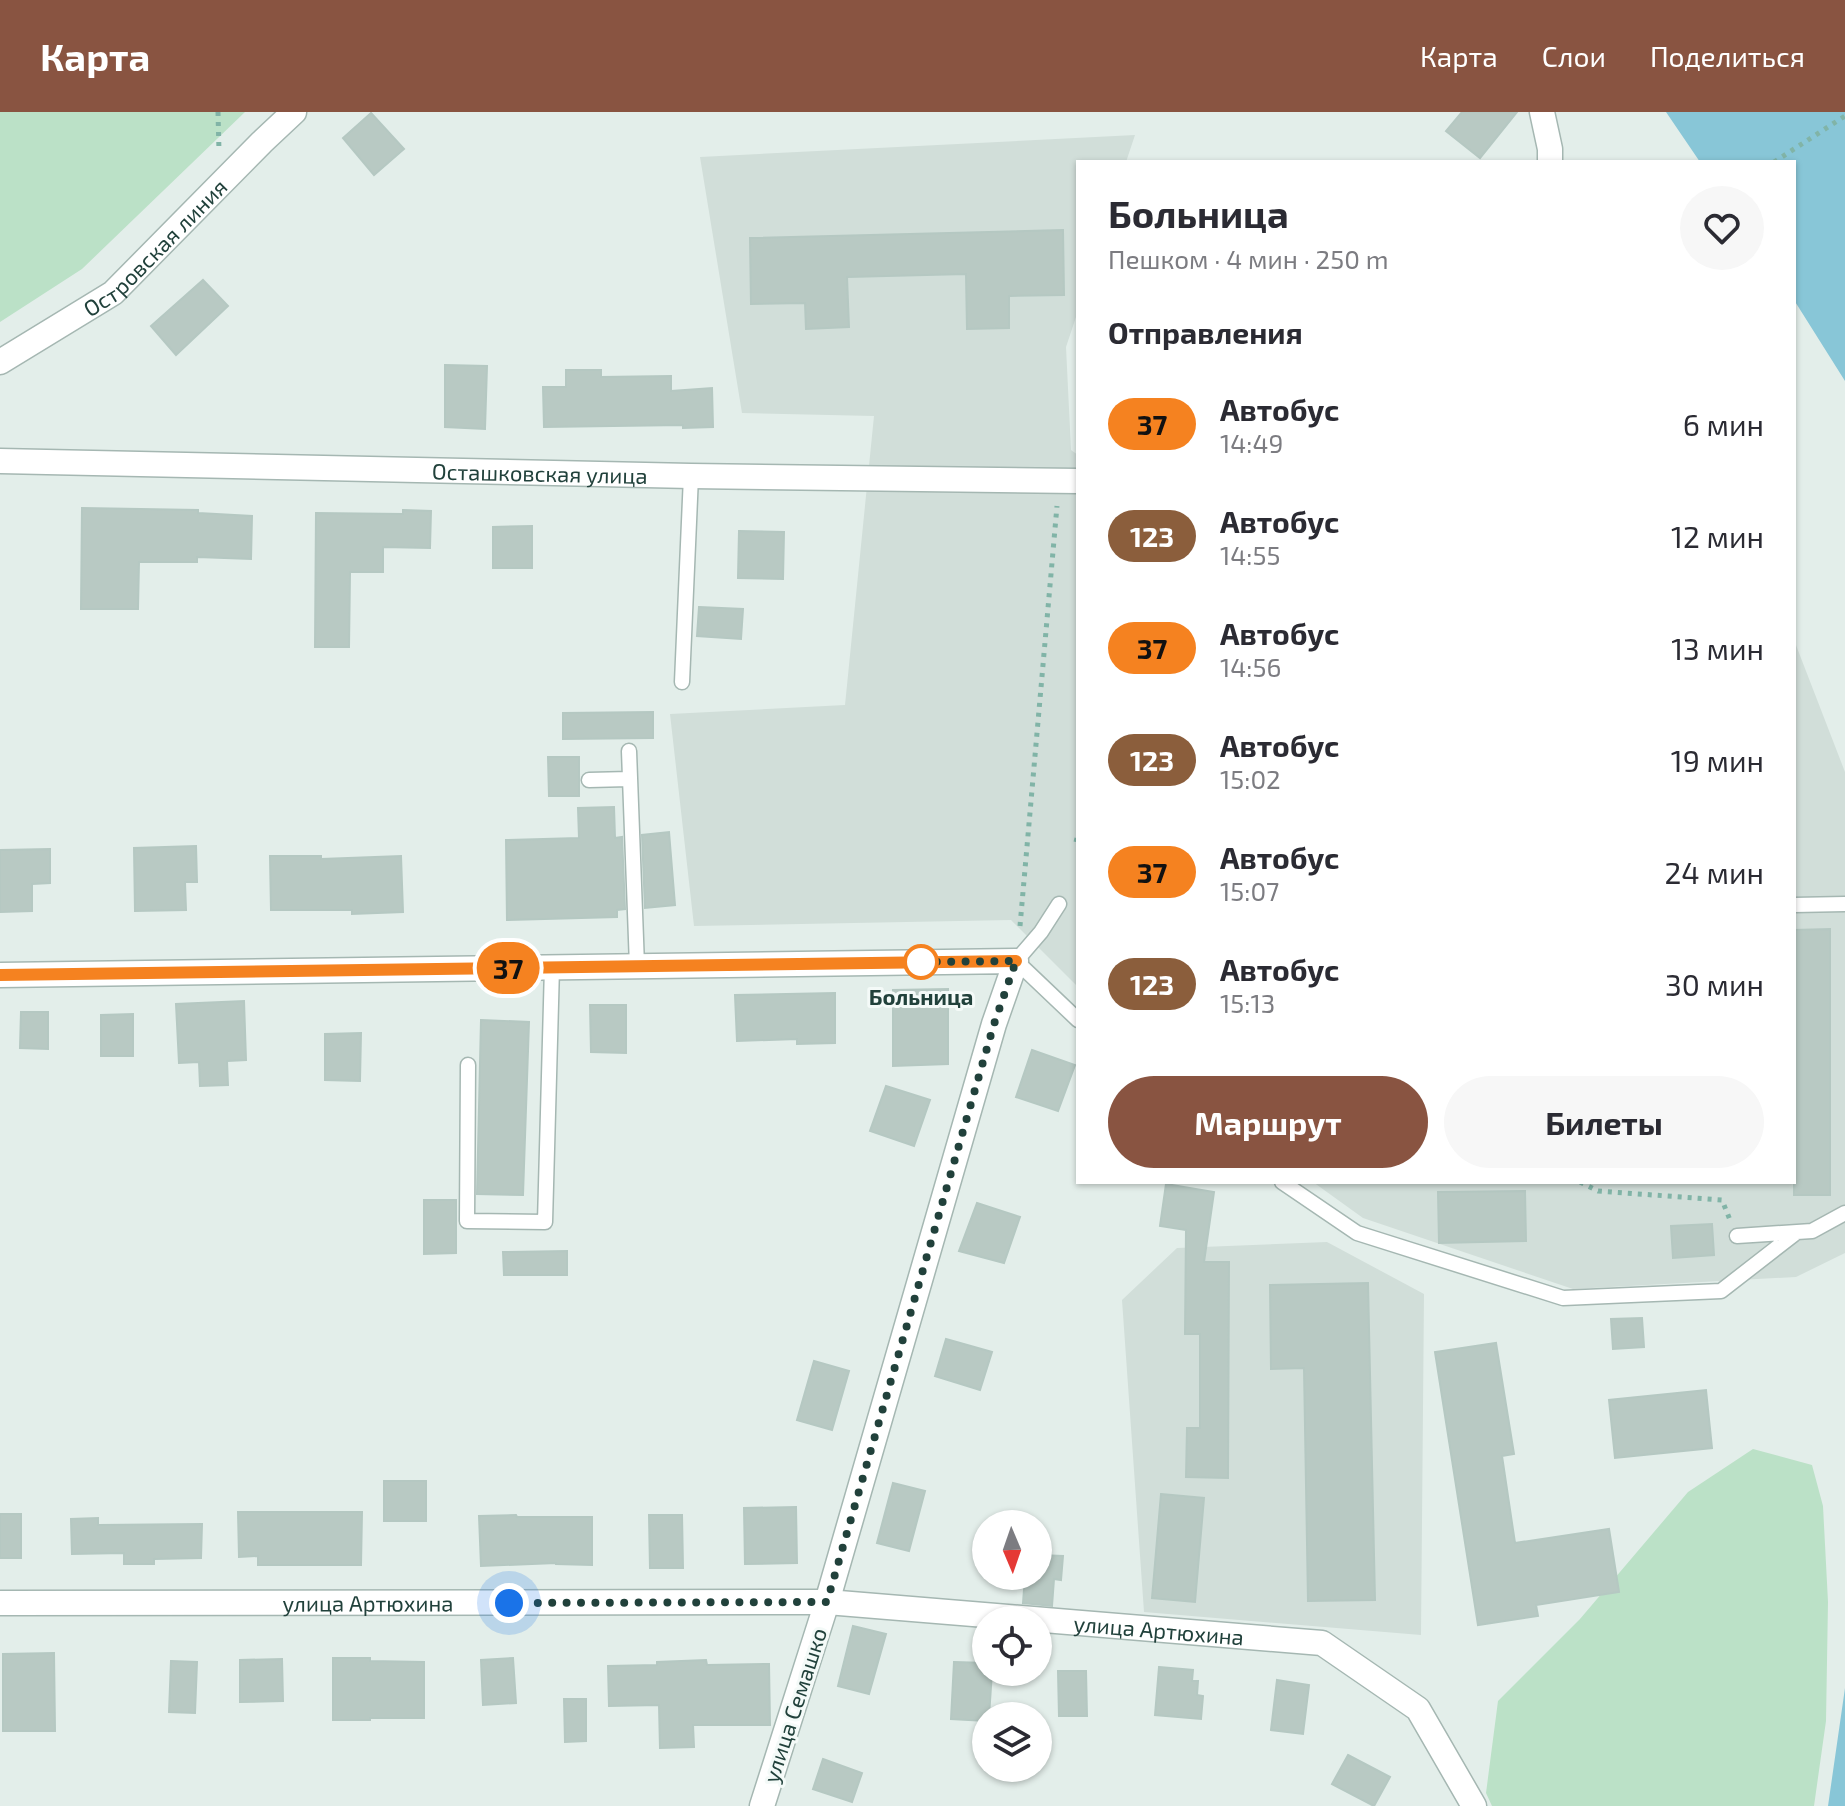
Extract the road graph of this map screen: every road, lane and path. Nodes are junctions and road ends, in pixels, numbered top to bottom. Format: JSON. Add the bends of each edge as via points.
{"nodes":[{"id":1,"x":294,"y":112,"type":"edge"},
{"id":2,"x":1542,"y":112,"type":"edge"},
{"id":3,"x":1845,"y":116,"type":"edge"},
{"id":4,"x":1550,"y":160,"type":"edge"},
{"id":5,"x":1777,"y":160,"type":"edge"},
{"id":6,"x":0,"y":362,"type":"edge"},
{"id":7,"x":0,"y":461,"type":"edge"},
{"id":8,"x":691,"y":476,"type":"junction"},
{"id":9,"x":1069,"y":481,"type":"edge"},
{"id":10,"x":682,"y":682,"type":"dead end"},
{"id":11,"x":629,"y":751,"type":"dead end"},
{"id":12,"x":629,"y":779,"type":"junction"},
{"id":13,"x":589,"y":780,"type":"dead end"},
{"id":14,"x":1059,"y":904,"type":"dead end"},
{"id":15,"x":1845,"y":904,"type":"edge"},
{"id":16,"x":1796,"y":905,"type":"edge"},
{"id":17,"x":1016,"y":961,"type":"junction"},
{"id":18,"x":637,"y":966,"type":"junction"},
{"id":19,"x":552,"y":967,"type":"junction"},
{"id":20,"x":0,"y":975,"type":"edge"},
{"id":21,"x":1076,"y":1018,"type":"edge"},
{"id":22,"x":468,"y":1065,"type":"dead end"},
{"id":23,"x":1285,"y":1184,"type":"edge"},
{"id":24,"x":1584,"y":1184,"type":"edge"},
{"id":25,"x":1845,"y":1213,"type":"edge"},
{"id":26,"x":1797,"y":1232,"type":"junction"},
{"id":27,"x":1737,"y":1236,"type":"joint"},
{"id":28,"x":827,"y":1602,"type":"junction"},
{"id":29,"x":0,"y":1603,"type":"edge"},
{"id":30,"x":762,"y":1806,"type":"edge"},
{"id":31,"x":1474,"y":1806,"type":"edge"}],
"edges":[{"from":1,"to":6,"type":"street","name":"Островская линия","via":[[113,293]]},
{"from":2,"to":4,"type":"street"},
{"from":3,"to":5,"type":"path"},
{"from":7,"to":8,"type":"street","name":"Осташковская улица"},
{"from":8,"to":9,"type":"street","name":"Осташковская улица"},
{"from":8,"to":10,"type":"lane"},
{"from":9,"to":17,"type":"path"},
{"from":11,"to":12,"type":"lane"},
{"from":12,"to":13,"type":"lane"},
{"from":12,"to":18,"type":"lane"},
{"from":14,"to":17,"type":"lane"},
{"from":15,"to":16,"type":"lane"},
{"from":17,"to":18,"type":"street"},
{"from":17,"to":21,"type":"lane"},
{"from":17,"to":28,"type":"street","name":"улица Семашко"},
{"from":18,"to":19,"type":"street"},
{"from":19,"to":20,"type":"street"},
{"from":19,"to":22,"type":"lane","via":[[545,1222],[467,1221]]},
{"from":23,"to":26,"type":"lane","via":[[1357,1233],[1563,1298],[1721,1291]]},
{"from":24,"to":27,"type":"path","via":[[1598,1191],[1722,1200]]},
{"from":25,"to":26,"type":"lane","via":[[1812,1231]]},
{"from":26,"to":27,"type":"lane"},
{"from":28,"to":29,"type":"street","name":"улица Артюхина"},
{"from":28,"to":30,"type":"street","name":"улица Семашко"},
{"from":28,"to":31,"type":"street","name":"улица Артюхина","via":[[1322,1643],[1418,1709]]}]}
